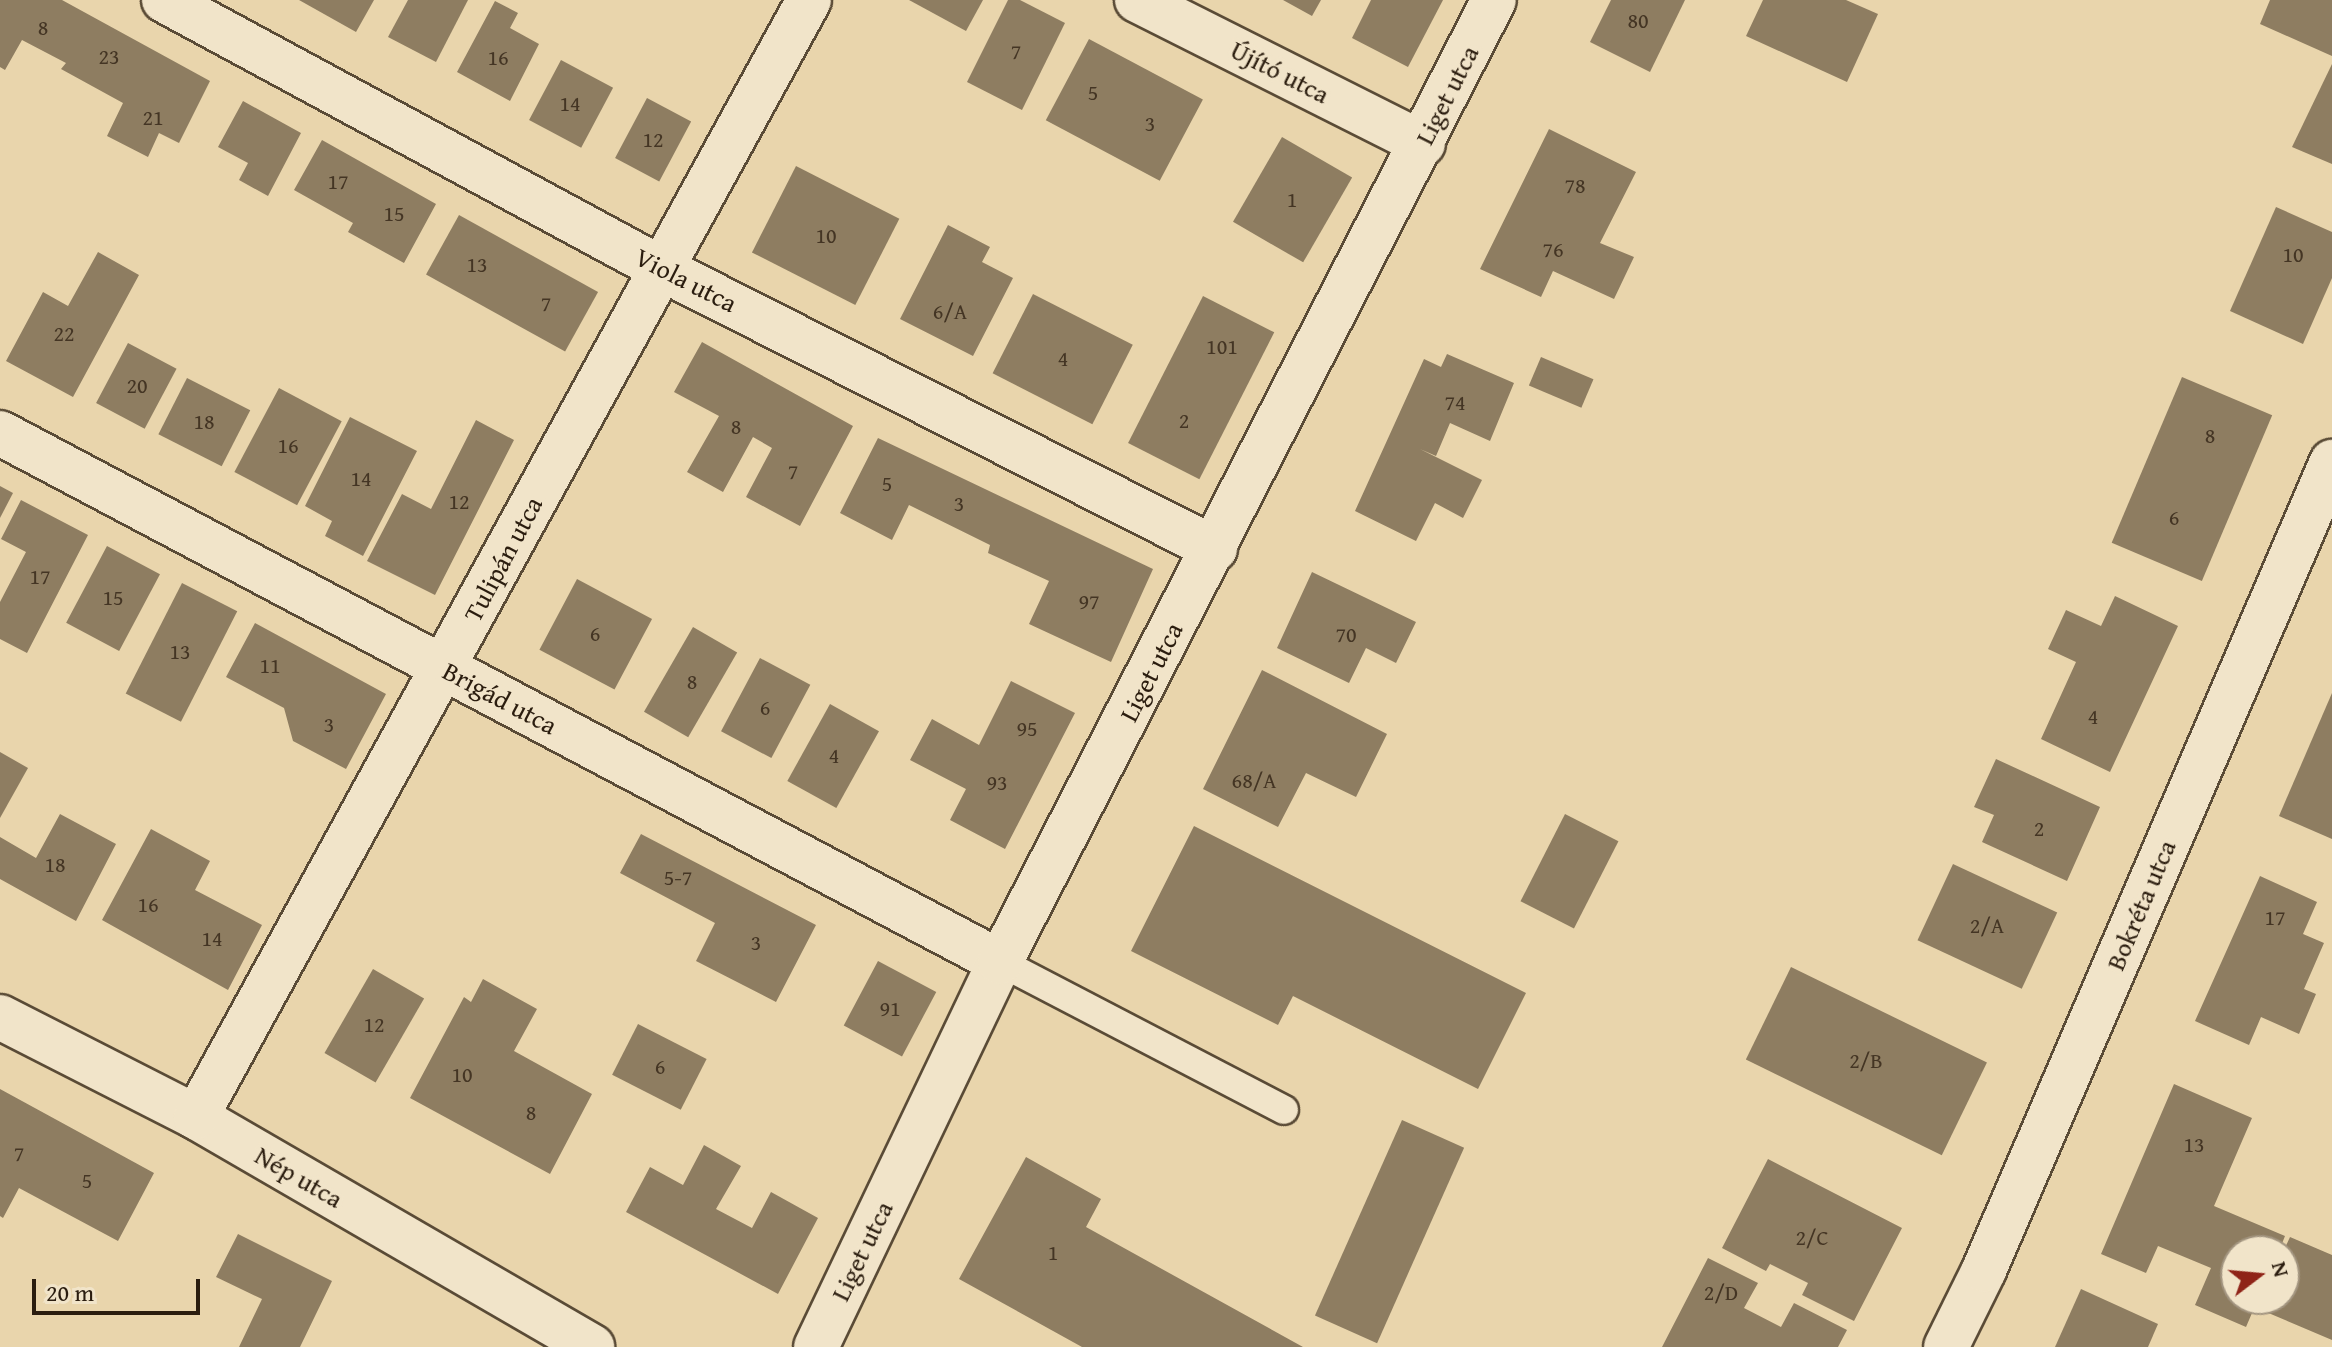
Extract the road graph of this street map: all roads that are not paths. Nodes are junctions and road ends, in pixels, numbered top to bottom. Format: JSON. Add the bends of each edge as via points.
{"nodes":[{"id":1,"x":164,"y":0,"type":"edge"},
{"id":2,"x":809,"y":0,"type":"edge"},
{"id":3,"x":1137,"y":0,"type":"edge"},
{"id":4,"x":1494,"y":0,"type":"edge"},
{"id":5,"x":1423,"y":144,"type":"junction"},
{"id":6,"x":660,"y":268,"type":"junction"},
{"id":7,"x":0,"y":433,"type":"edge"},
{"id":8,"x":2332,"y":462,"type":"edge"},
{"id":9,"x":1215,"y":549,"type":"junction"},
{"id":10,"x":444,"y":668,"type":"junction"},
{"id":11,"x":1000,"y":962,"type":"junction"},
{"id":12,"x":0,"y":1017,"type":"edge"},
{"id":13,"x":1284,"y":1110,"type":"dead end"},
{"id":14,"x":196,"y":1117,"type":"junction"},
{"id":15,"x":592,"y":1347,"type":"edge"},
{"id":16,"x":816,"y":1347,"type":"edge"},
{"id":17,"x":1946,"y":1347,"type":"edge"}],
"edges":[{"from":1,"to":6,"type":"street","name":"Viola utca"},
{"from":2,"to":6,"type":"street","name":"Tulipán utca"},
{"from":3,"to":5,"type":"street","name":"Újító utca"},
{"from":4,"to":5,"type":"street","name":"Liget utca"},
{"from":5,"to":9,"type":"street","name":"Liget utca"},
{"from":6,"to":9,"type":"street","name":"Viola utca"},
{"from":6,"to":10,"type":"street","name":"Tulipán utca"},
{"from":7,"to":10,"type":"street","name":"Brigád utca"},
{"from":8,"to":17,"type":"street","name":"Bokréta utca","via":[[1984,1270]]},
{"from":9,"to":11,"type":"street","name":"Liget utca"},
{"from":10,"to":11,"type":"street","name":"Brigád utca"},
{"from":10,"to":14,"type":"street","name":"Tulipán utca"},
{"from":11,"to":13,"type":"lane"},
{"from":11,"to":16,"type":"street","name":"Liget utca"},
{"from":12,"to":14,"type":"street","name":"Nép utca"},
{"from":14,"to":15,"type":"street","name":"Nép utca"}]}
